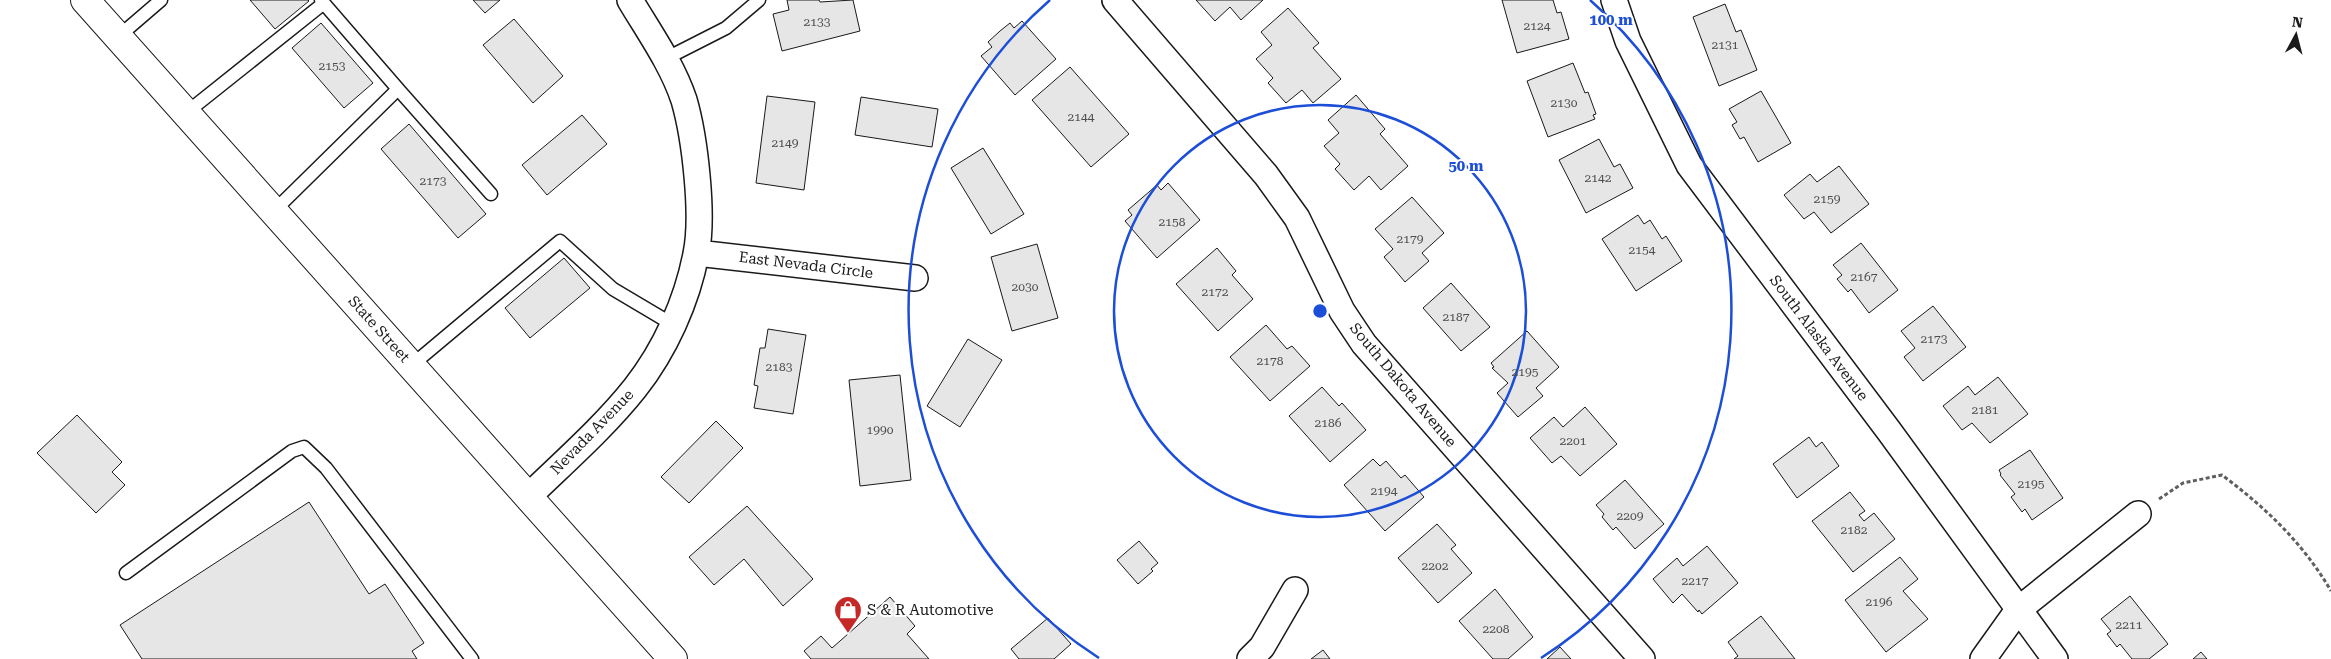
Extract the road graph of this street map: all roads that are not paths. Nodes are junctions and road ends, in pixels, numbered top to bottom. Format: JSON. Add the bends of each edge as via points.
{"nodes":[{"id":1,"x":85,"y":0,"type":"edge"},
{"id":2,"x":161,"y":0,"type":"edge"},
{"id":3,"x":630,"y":0,"type":"edge"},
{"id":4,"x":759,"y":0,"type":"edge"},
{"id":5,"x":1115,"y":0,"type":"edge"},
{"id":6,"x":1614,"y":0,"type":"edge"},
{"id":7,"x":323,"y":2,"type":"edge"},
{"id":8,"x":118,"y":37,"type":"junction"},
{"id":9,"x":666,"y":58,"type":"junction"},
{"id":10,"x":398,"y":89,"type":"junction"},
{"id":11,"x":186,"y":112,"type":"junction"},
{"id":12,"x":491,"y":194,"type":"dead end"},
{"id":13,"x":274,"y":211,"type":"junction"},
{"id":14,"x":697,"y":253,"type":"junction"},
{"id":15,"x":915,"y":278,"type":"dead end"},
{"id":16,"x":672,"y":324,"type":"junction"},
{"id":17,"x":412,"y":365,"type":"junction"},
{"id":18,"x":529,"y":496,"type":"junction"},
{"id":19,"x":2138,"y":514,"type":"road end"},
{"id":20,"x":126,"y":573,"type":"dead end"},
{"id":21,"x":1295,"y":590,"type":"dead end"},
{"id":22,"x":2018,"y":610,"type":"junction"},
{"id":23,"x":472,"y":659,"type":"edge"},
{"id":24,"x":672,"y":659,"type":"edge"},
{"id":25,"x":1250,"y":659,"type":"edge"},
{"id":26,"x":1642,"y":659,"type":"edge"},
{"id":27,"x":1983,"y":659,"type":"edge"},
{"id":28,"x":2055,"y":659,"type":"edge"}],
"edges":[{"from":1,"to":8,"type":"main road","name":"State Street"},
{"from":2,"to":8,"type":"lane"},
{"from":3,"to":9,"type":"street","name":"Nevada Avenue"},
{"from":4,"to":9,"type":"lane","via":[[726,28]]},
{"from":5,"to":26,"type":"street","name":"South Dakota Avenue","via":[[1266,175],[1296,218],[1342,311],[1364,344]]},
{"from":6,"to":22,"type":"street","name":"South Alaska Avenue","via":[[1639,65],[1689,165],[1889,431]]},
{"from":7,"to":10,"type":"lane"},
{"from":7,"to":11,"type":"lane"},
{"from":8,"to":11,"type":"main road","name":"State Street"},
{"from":9,"to":14,"type":"street","name":"Nevada Avenue","via":[[683,100],[693,141],[698,206]]},
{"from":10,"to":12,"type":"lane"},
{"from":10,"to":13,"type":"lane"},
{"from":11,"to":13,"type":"main road","name":"State Street"},
{"from":13,"to":17,"type":"main road","name":"State Street"},
{"from":14,"to":15,"type":"street","name":"East Nevada Circle"},
{"from":14,"to":16,"type":"street","name":"Nevada Avenue","via":[[684,302]]},
{"from":16,"to":17,"type":"lane","via":[[613,288],[560,241]]},
{"from":16,"to":18,"type":"street","name":"Nevada Avenue","via":[[636,386],[608,419]]},
{"from":17,"to":18,"type":"main road","name":"State Street"},
{"from":18,"to":24,"type":"main road","name":"State Street"},
{"from":19,"to":22,"type":"street"},
{"from":20,"to":23,"type":"lane","via":[[292,452],[304,447],[326,468]]},
{"from":21,"to":25,"type":"street","via":[[1262,647]]},
{"from":22,"to":27,"type":"street"},
{"from":22,"to":28,"type":"street","name":"South Alaska Avenue"}]}
